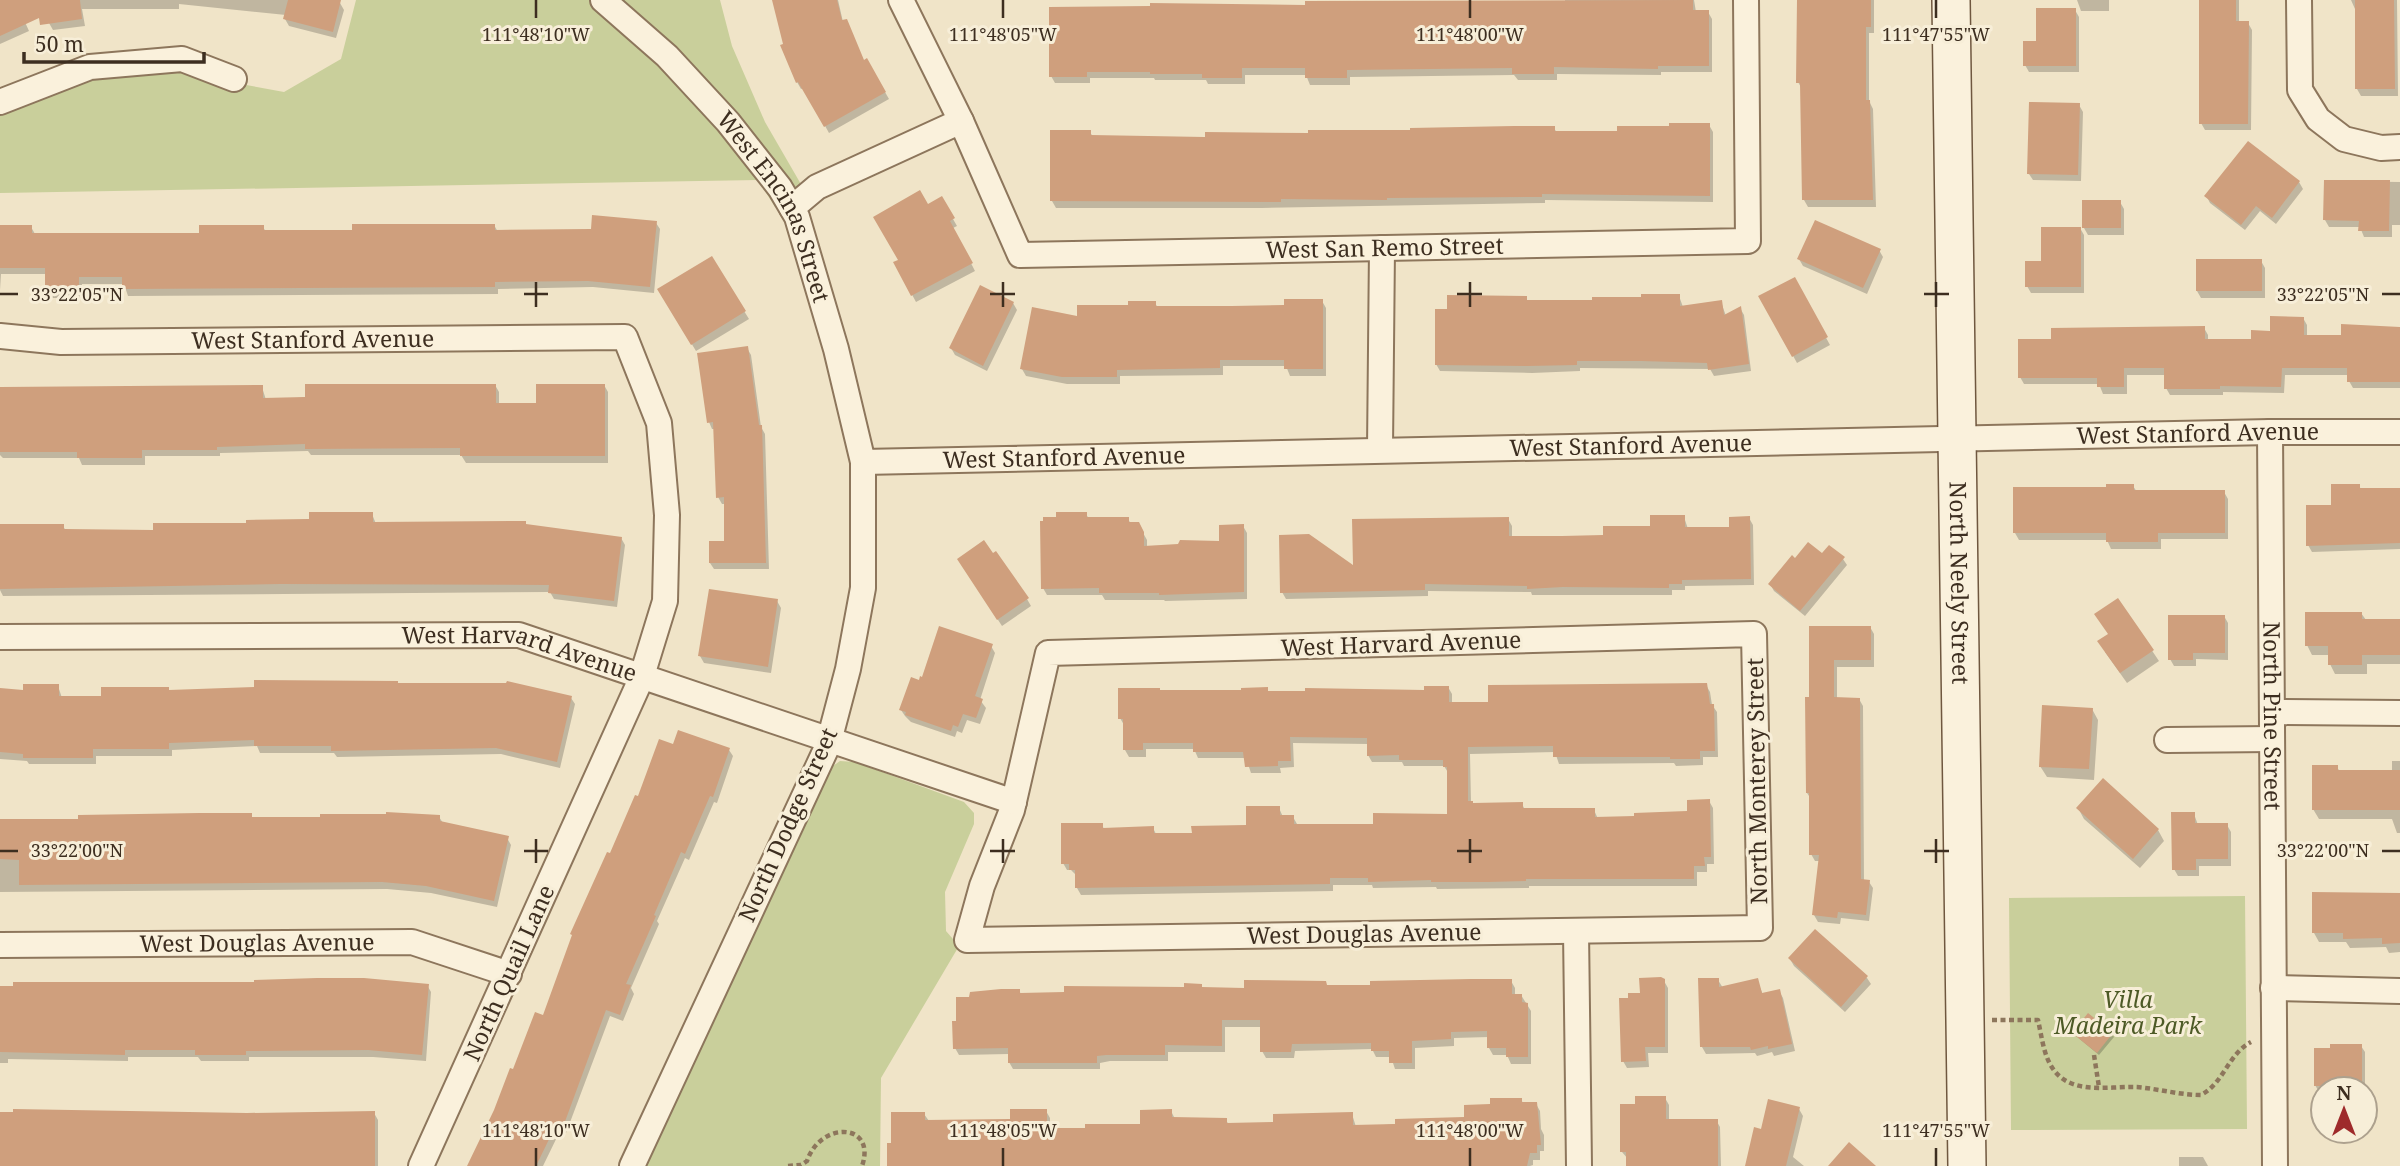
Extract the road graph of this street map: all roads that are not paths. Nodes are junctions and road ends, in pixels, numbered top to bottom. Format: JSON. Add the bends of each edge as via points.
{"nodes":[{"id":1,"x":603,"y":0,"type":"edge"},
{"id":2,"x":901,"y":0,"type":"edge"},
{"id":3,"x":1746,"y":0,"type":"edge"},
{"id":4,"x":1951,"y":0,"type":"edge"},
{"id":5,"x":2299,"y":0,"type":"edge"},
{"id":6,"x":234,"y":79,"type":"dead end"},
{"id":7,"x":0,"y":102,"type":"edge"},
{"id":8,"x":961,"y":121,"type":"junction"},
{"id":9,"x":2400,"y":147,"type":"edge"},
{"id":10,"x":792,"y":208,"type":"junction"},
{"id":11,"x":1382,"y":248,"type":"junction"},
{"id":12,"x":0,"y":336,"type":"edge"},
{"id":13,"x":625,"y":337,"type":"joint"},
{"id":14,"x":2270,"y":432,"type":"junction"},
{"id":15,"x":2400,"y":432,"type":"edge"},
{"id":16,"x":1956,"y":439,"type":"junction"},
{"id":17,"x":1380,"y":449,"type":"junction"},
{"id":18,"x":863,"y":462,"type":"junction"},
{"id":19,"x":1754,"y":634,"type":"joint"},
{"id":20,"x":0,"y":638,"type":"edge"},
{"id":21,"x":643,"y":675,"type":"junction"},
{"id":22,"x":2272,"y":712,"type":"junction"},
{"id":23,"x":2400,"y":713,"type":"edge"},
{"id":24,"x":829,"y":738,"type":"junction"},
{"id":25,"x":2272,"y":739,"type":"junction"},
{"id":26,"x":2167,"y":740,"type":"dead end"},
{"id":27,"x":1014,"y":802,"type":"junction"},
{"id":28,"x":1760,"y":928,"type":"joint"},
{"id":29,"x":1576,"y":931,"type":"junction"},
{"id":30,"x":0,"y":945,"type":"edge"},
{"id":31,"x":509,"y":974,"type":"junction"},
{"id":32,"x":2273,"y":988,"type":"junction"},
{"id":33,"x":2400,"y":991,"type":"edge"},
{"id":34,"x":421,"y":1166,"type":"edge"},
{"id":35,"x":632,"y":1166,"type":"edge"},
{"id":36,"x":1579,"y":1166,"type":"edge"},
{"id":37,"x":1967,"y":1166,"type":"edge"},
{"id":38,"x":2275,"y":1166,"type":"edge"}],
"edges":[{"from":1,"to":10,"type":"street","name":"West Encinas Street","via":[[667,56],[719,112]]},
{"from":2,"to":8,"type":"street"},
{"from":3,"to":11,"type":"street","name":"West San Remo Street","via":[[1748,241]]},
{"from":4,"to":16,"type":"street","name":"North Neely Street"},
{"from":5,"to":9,"type":"street","via":[[2300,90],[2318,119],[2344,139],[2381,148]]},
{"from":6,"to":7,"type":"street","via":[[182,59],[103,66]]},
{"from":8,"to":10,"type":"street","via":[[817,187]]},
{"from":8,"to":11,"type":"street","name":"West San Remo Street","via":[[1020,255]]},
{"from":10,"to":18,"type":"street","name":"West Encinas Street","via":[[836,349]]},
{"from":11,"to":17,"type":"street"},
{"from":12,"to":13,"type":"street","name":"West Stanford Avenue","via":[[61,342]]},
{"from":13,"to":21,"type":"street","name":"North Quail Lane","via":[[659,423],[667,515],[664,601]]},
{"from":14,"to":15,"type":"street","name":"West Stanford Avenue"},
{"from":14,"to":16,"type":"street","name":"West Stanford Avenue"},
{"from":14,"to":22,"type":"street","name":"North Pine Street"},
{"from":16,"to":17,"type":"street","name":"West Stanford Avenue"},
{"from":16,"to":37,"type":"street","name":"North Neely Street"},
{"from":17,"to":18,"type":"street","name":"West Stanford Avenue"},
{"from":18,"to":24,"type":"street","name":"North Dodge Street","via":[[863,588]]},
{"from":19,"to":27,"type":"street","name":"West Harvard Avenue","via":[[1048,653]]},
{"from":19,"to":28,"type":"street","name":"North Monterey Street"},
{"from":20,"to":21,"type":"street","name":"West Harvard Avenue","via":[[519,635]]},
{"from":21,"to":24,"type":"street","name":"West Harvard Avenue"},
{"from":21,"to":31,"type":"street","name":"North Quail Lane"},
{"from":22,"to":23,"type":"street"},
{"from":22,"to":25,"type":"street","name":"North Pine Street"},
{"from":24,"to":27,"type":"street","name":"West Harvard Avenue"},
{"from":24,"to":35,"type":"street","name":"North Dodge Street"},
{"from":25,"to":26,"type":"street"},
{"from":25,"to":32,"type":"street","name":"North Pine Street"},
{"from":27,"to":29,"type":"street","name":"West Douglas Avenue","via":[[967,940]]},
{"from":28,"to":29,"type":"street","name":"West Douglas Avenue"},
{"from":29,"to":36,"type":"street"},
{"from":30,"to":31,"type":"street","name":"West Douglas Avenue","via":[[412,942]]},
{"from":31,"to":34,"type":"street","name":"North Quail Lane"},
{"from":32,"to":33,"type":"street"},
{"from":32,"to":38,"type":"street","name":"North Pine Street"}]}
